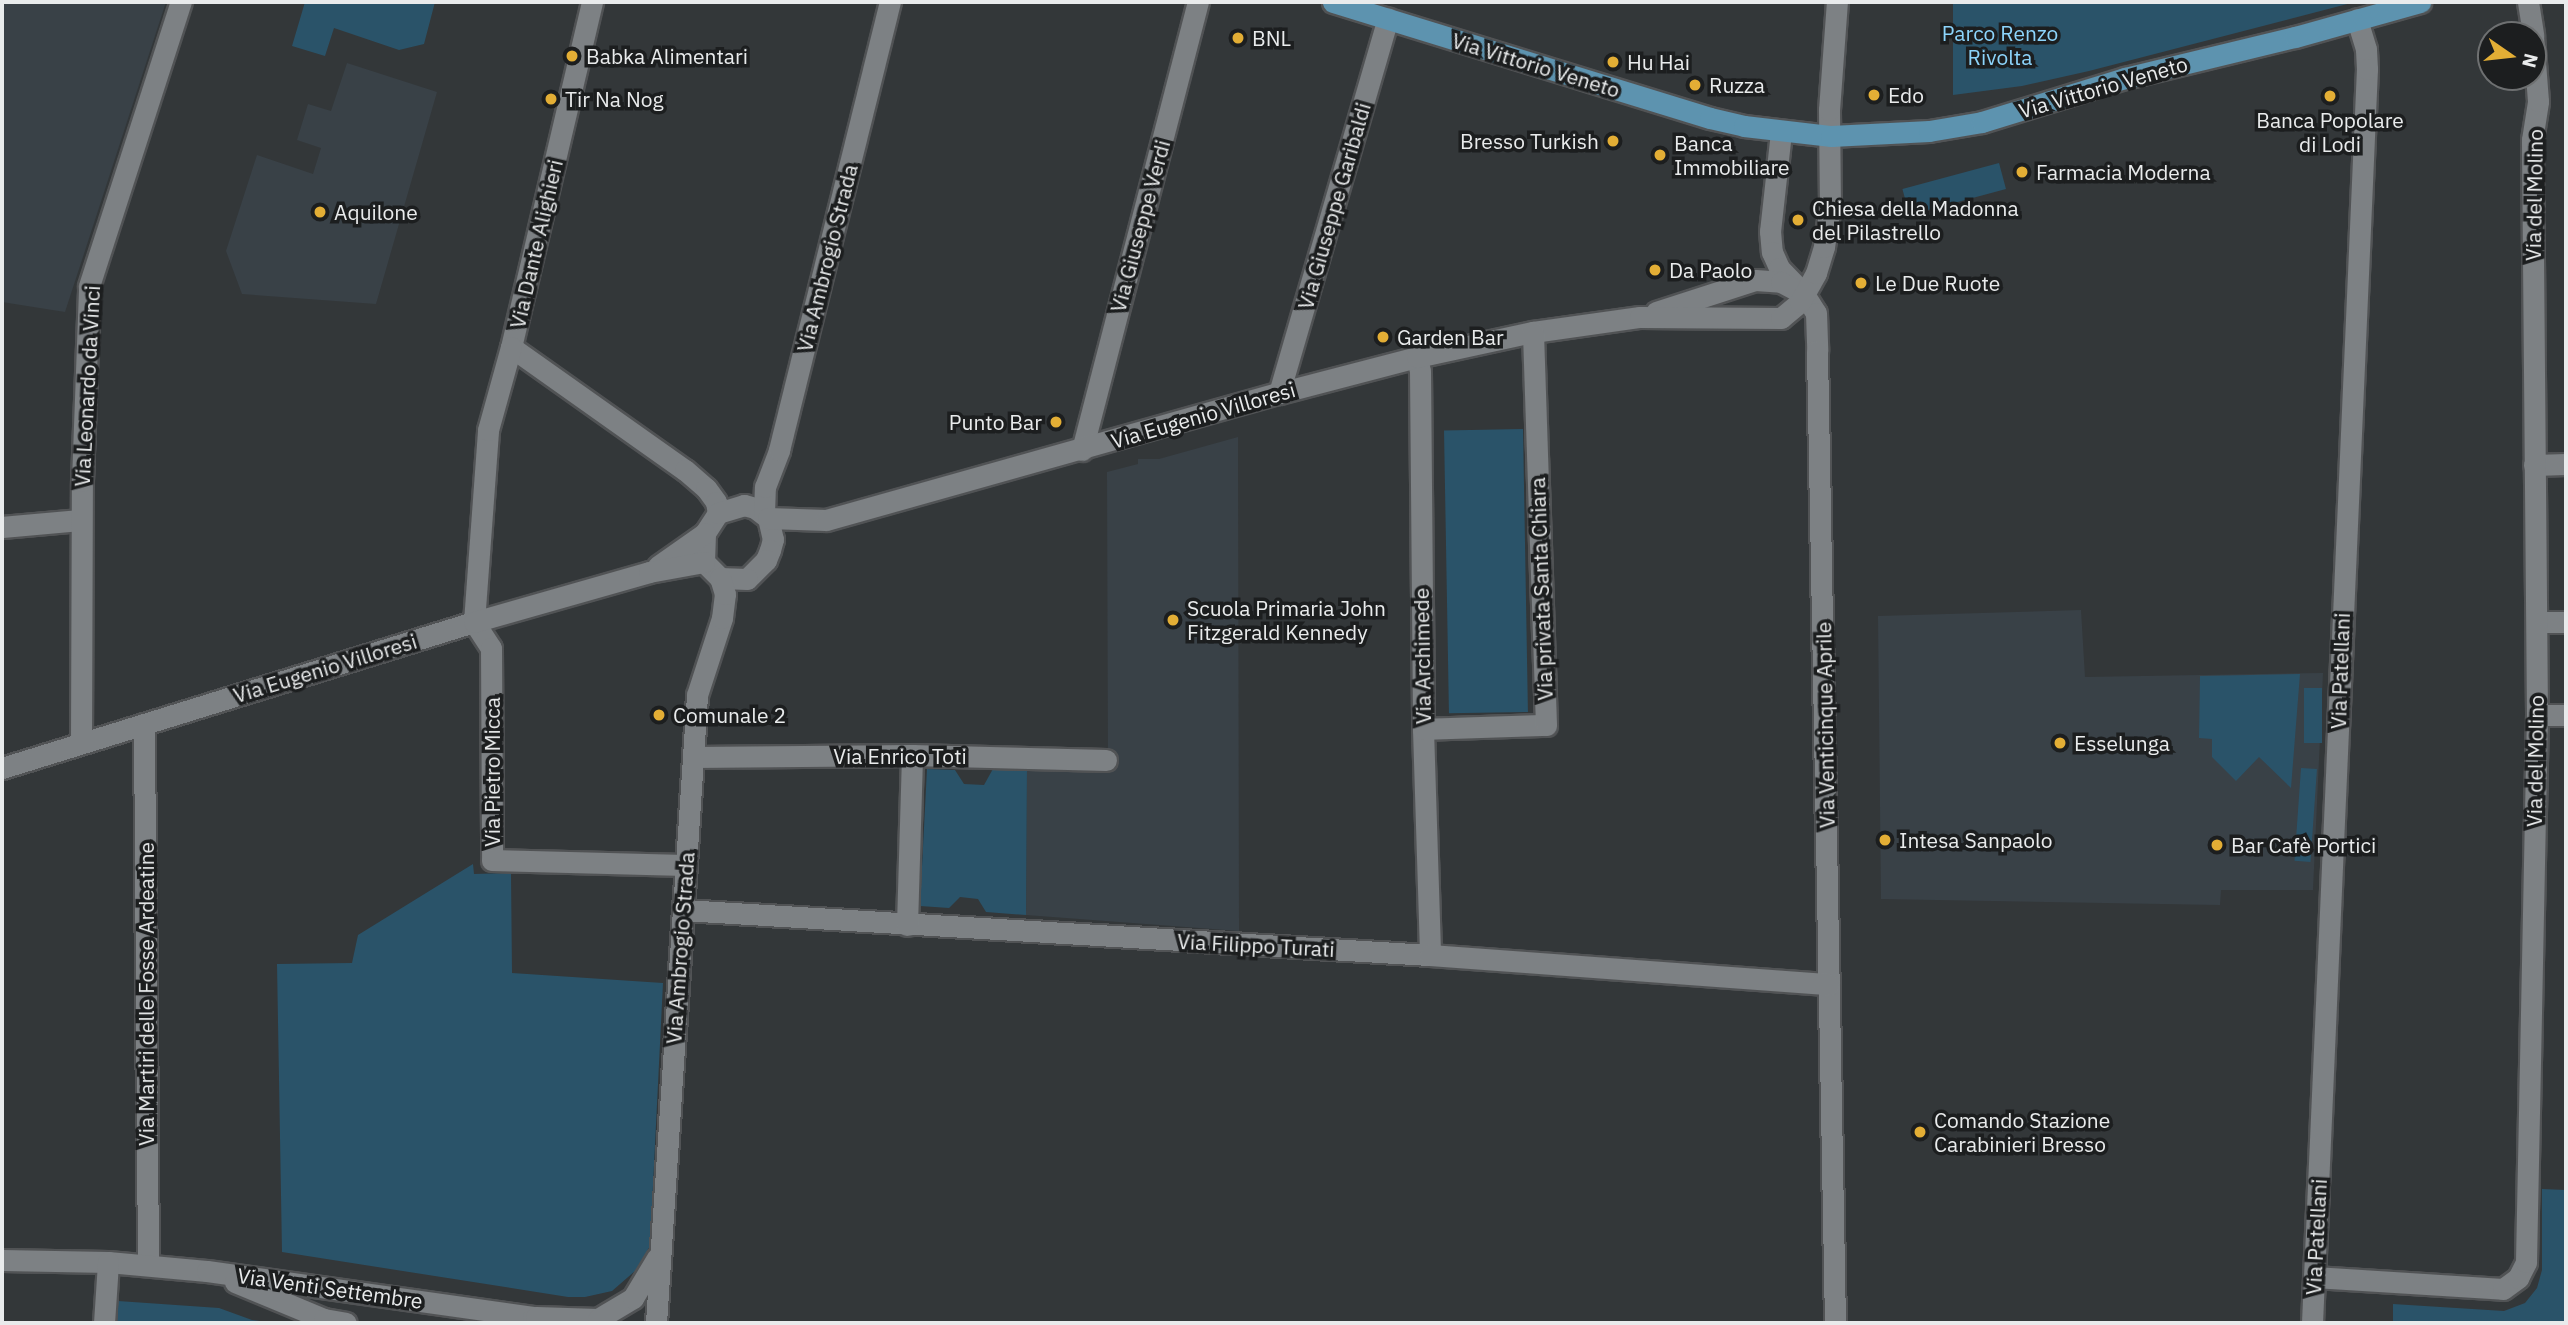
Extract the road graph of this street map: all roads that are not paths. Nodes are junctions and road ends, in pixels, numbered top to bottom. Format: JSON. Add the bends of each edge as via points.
{"nodes":[{"id":1,"x":181,"y":2,"type":"edge"},
{"id":2,"x":592,"y":2,"type":"edge"},
{"id":3,"x":890,"y":2,"type":"edge"},
{"id":4,"x":1198,"y":2,"type":"edge"},
{"id":5,"x":1333,"y":2,"type":"edge"},
{"id":6,"x":1837,"y":2,"type":"edge"},
{"id":7,"x":2420,"y":2,"type":"edge"},
{"id":8,"x":2528,"y":2,"type":"edge"},
{"id":9,"x":1388,"y":19,"type":"junction"},
{"id":10,"x":2357,"y":19,"type":"junction"},
{"id":11,"x":2531,"y":21,"type":"edge"},
{"id":12,"x":2537,"y":91,"type":"edge"},
{"id":13,"x":1781,"y":132,"type":"junction"},
{"id":14,"x":1831,"y":136,"type":"junction"},
{"id":15,"x":1804,"y":294,"type":"junction"},
{"id":16,"x":1640,"y":317,"type":"junction"},
{"id":17,"x":1533,"y":331,"type":"junction"},
{"id":18,"x":511,"y":347,"type":"junction"},
{"id":19,"x":1417,"y":357,"type":"junction"},
{"id":20,"x":1279,"y":393,"type":"junction"},
{"id":21,"x":1082,"y":450,"type":"junction"},
{"id":22,"x":2566,"y":464,"type":"edge"},
{"id":23,"x":2534,"y":465,"type":"junction"},
{"id":24,"x":718,"y":513,"type":"junction"},
{"id":25,"x":766,"y":516,"type":"junction"},
{"id":26,"x":81,"y":520,"type":"junction"},
{"id":27,"x":2,"y":527,"type":"edge"},
{"id":28,"x":705,"y":533,"type":"junction"},
{"id":29,"x":704,"y":562,"type":"junction"},
{"id":30,"x":649,"y":572,"type":"junction"},
{"id":31,"x":720,"y":578,"type":"junction"},
{"id":32,"x":474,"y":622,"type":"junction"},
{"id":33,"x":2537,"y":622,"type":"junction"},
{"id":34,"x":2566,"y":622,"type":"edge"},
{"id":35,"x":2537,"y":715,"type":"junction"},
{"id":36,"x":2566,"y":715,"type":"edge"},
{"id":37,"x":144,"y":724,"type":"junction"},
{"id":38,"x":1423,"y":729,"type":"junction"},
{"id":39,"x":81,"y":743,"type":"junction"},
{"id":40,"x":912,"y":755,"type":"junction"},
{"id":41,"x":694,"y":757,"type":"junction"},
{"id":42,"x":1106,"y":760,"type":"dead end"},
{"id":43,"x":2,"y":768,"type":"edge"},
{"id":44,"x":684,"y":865,"type":"junction"},
{"id":45,"x":683,"y":910,"type":"junction"},
{"id":46,"x":907,"y":925,"type":"junction"},
{"id":47,"x":1430,"y":955,"type":"junction"},
{"id":48,"x":1829,"y":984,"type":"junction"},
{"id":49,"x":659,"y":1253,"type":"junction"},
{"id":50,"x":2,"y":1260,"type":"edge"},
{"id":51,"x":108,"y":1262,"type":"junction"},
{"id":52,"x":148,"y":1265,"type":"junction"},
{"id":53,"x":207,"y":1270,"type":"junction"},
{"id":54,"x":2314,"y":1277,"type":"junction"},
{"id":55,"x":454,"y":1305,"type":"junction"},
{"id":56,"x":542,"y":1320,"type":"edge"},
{"id":57,"x":104,"y":1323,"type":"edge"},
{"id":58,"x":346,"y":1323,"type":"edge"},
{"id":59,"x":502,"y":1323,"type":"edge"},
{"id":60,"x":656,"y":1323,"type":"edge"},
{"id":61,"x":1835,"y":1323,"type":"edge"},
{"id":62,"x":2312,"y":1323,"type":"edge"}],
"edges":[{"from":1,"to":26,"type":"street","name":"Via Leonardo da Vinci","via":[[89,286]]},
{"from":2,"to":18,"type":"street","name":"Via Dante Alighieri"},
{"from":3,"to":25,"type":"street","name":"Via Ambrogio Strada","via":[[779,450],[765,487]]},
{"from":4,"to":21,"type":"street","name":"Via Giuseppe Verdi"},
{"from":5,"to":9,"type":"main road","name":"Via Vittorio Veneto"},
{"from":6,"to":14,"type":"street"},
{"from":7,"to":10,"type":"main road","name":"Via Vittorio Veneto"},
{"from":8,"to":11,"type":"street","name":"Via del Molino"},
{"from":9,"to":13,"type":"main road","name":"Via Vittorio Veneto","via":[[1710,118]]},
{"from":9,"to":20,"type":"street","name":"Via Giuseppe Garibaldi"},
{"from":10,"to":14,"type":"main road","name":"Via Vittorio Veneto","via":[[2125,78],[1982,122],[1929,131]]},
{"from":10,"to":54,"type":"street","name":"Via Patellani","via":[[2367,69]]},
{"from":12,"to":23,"type":"street","name":"Via del Molino","via":[[2532,140]]},
{"from":13,"to":14,"type":"main road","name":"Via Vittorio Veneto"},
{"from":13,"to":15,"type":"street","via":[[1770,231],[1772,252],[1784,274]]},
{"from":14,"to":15,"type":"street","via":[[1824,247]]},
{"from":15,"to":16,"type":"street","name":"Via Eugenio Villoresi","via":[[1781,282],[1755,280]]},
{"from":15,"to":16,"type":"street","name":"Via Eugenio Villoresi","via":[[1781,318]]},
{"from":15,"to":48,"type":"street","name":"Via Venticinque Aprile","via":[[1815,313],[1818,351]]},
{"from":16,"to":17,"type":"street","name":"Via Eugenio Villoresi"},
{"from":17,"to":19,"type":"street","name":"Via Eugenio Villoresi"},
{"from":17,"to":38,"type":"street","name":"Via privata Santa Chiara","via":[[1546,725]]},
{"from":18,"to":24,"type":"street","name":"Via Dante Alighieri","via":[[685,470],[706,488]]},
{"from":18,"to":32,"type":"street","via":[[488,430]]},
{"from":19,"to":20,"type":"street","name":"Via Eugenio Villoresi"},
{"from":19,"to":38,"type":"street","name":"Via Archimede"},
{"from":20,"to":21,"type":"street","name":"Via Eugenio Villoresi"},
{"from":21,"to":25,"type":"street","name":"Via Eugenio Villoresi","via":[[826,520]]},
{"from":22,"to":23,"type":"street"},
{"from":23,"to":33,"type":"street","name":"Via del Molino"},
{"from":24,"to":25,"type":"street","via":[[744,505]]},
{"from":24,"to":28,"type":"street"},
{"from":25,"to":31,"type":"street","via":[[773,539],[766,561],[747,579]]},
{"from":26,"to":27,"type":"street"},
{"from":26,"to":39,"type":"street","name":"Via Leonardo da Vinci"},
{"from":28,"to":29,"type":"street"},
{"from":28,"to":30,"type":"street","name":"Via Eugenio Villoresi"},
{"from":29,"to":30,"type":"street","name":"Via Eugenio Villoresi"},
{"from":29,"to":31,"type":"street"},
{"from":30,"to":32,"type":"street","name":"Via Eugenio Villoresi"},
{"from":31,"to":41,"type":"street","name":"Via Ambrogio Strada","via":[[725,594],[722,618],[696,695]]},
{"from":32,"to":37,"type":"street","name":"Via Eugenio Villoresi"},
{"from":32,"to":44,"type":"street","name":"Via Pietro Micca","via":[[491,649],[492,860]]},
{"from":33,"to":34,"type":"street"},
{"from":33,"to":35,"type":"street","name":"Via del Molino"},
{"from":35,"to":36,"type":"street"},
{"from":35,"to":54,"type":"street","name":"Via del Molino","via":[[2526,1262],[2518,1278],[2503,1289]]},
{"from":37,"to":39,"type":"street","name":"Via Eugenio Villoresi"},
{"from":37,"to":52,"type":"street","name":"Via Martiri delle Fosse Ardeatine"},
{"from":38,"to":47,"type":"street","name":"Via Archimede"},
{"from":39,"to":43,"type":"street","name":"Via Eugenio Villoresi"},
{"from":40,"to":41,"type":"street","name":"Via Enrico Toti"},
{"from":40,"to":42,"type":"street","name":"Via Enrico Toti"},
{"from":40,"to":46,"type":"street"},
{"from":41,"to":44,"type":"street","name":"Via Ambrogio Strada"},
{"from":44,"to":45,"type":"street","name":"Via Ambrogio Strada"},
{"from":45,"to":46,"type":"street","name":"Via Filippo Turati"},
{"from":45,"to":49,"type":"street","name":"Via Ambrogio Strada"},
{"from":46,"to":47,"type":"street","name":"Via Filippo Turati"},
{"from":47,"to":48,"type":"street","name":"Via Filippo Turati"},
{"from":48,"to":61,"type":"street","name":"Via Venticinque Aprile"},
{"from":49,"to":56,"type":"street","name":"Via Venti Settembre","via":[[633,1298],[598,1319]]},
{"from":49,"to":60,"type":"street","name":"Via Ambrogio Strada"},
{"from":50,"to":51,"type":"street","name":"Via Venti Settembre"},
{"from":51,"to":52,"type":"street","name":"Via Venti Settembre"},
{"from":51,"to":57,"type":"street"},
{"from":52,"to":53,"type":"street","name":"Via Venti Settembre"},
{"from":53,"to":55,"type":"street","name":"Via Venti Settembre"},
{"from":53,"to":58,"type":"street","name":"Via Venti Settembre","via":[[324,1319]]},
{"from":54,"to":62,"type":"street","name":"Via Patellani"},
{"from":55,"to":56,"type":"street","name":"Via Venti Settembre"},
{"from":55,"to":59,"type":"street","name":"Via Venti Settembre"}]}
